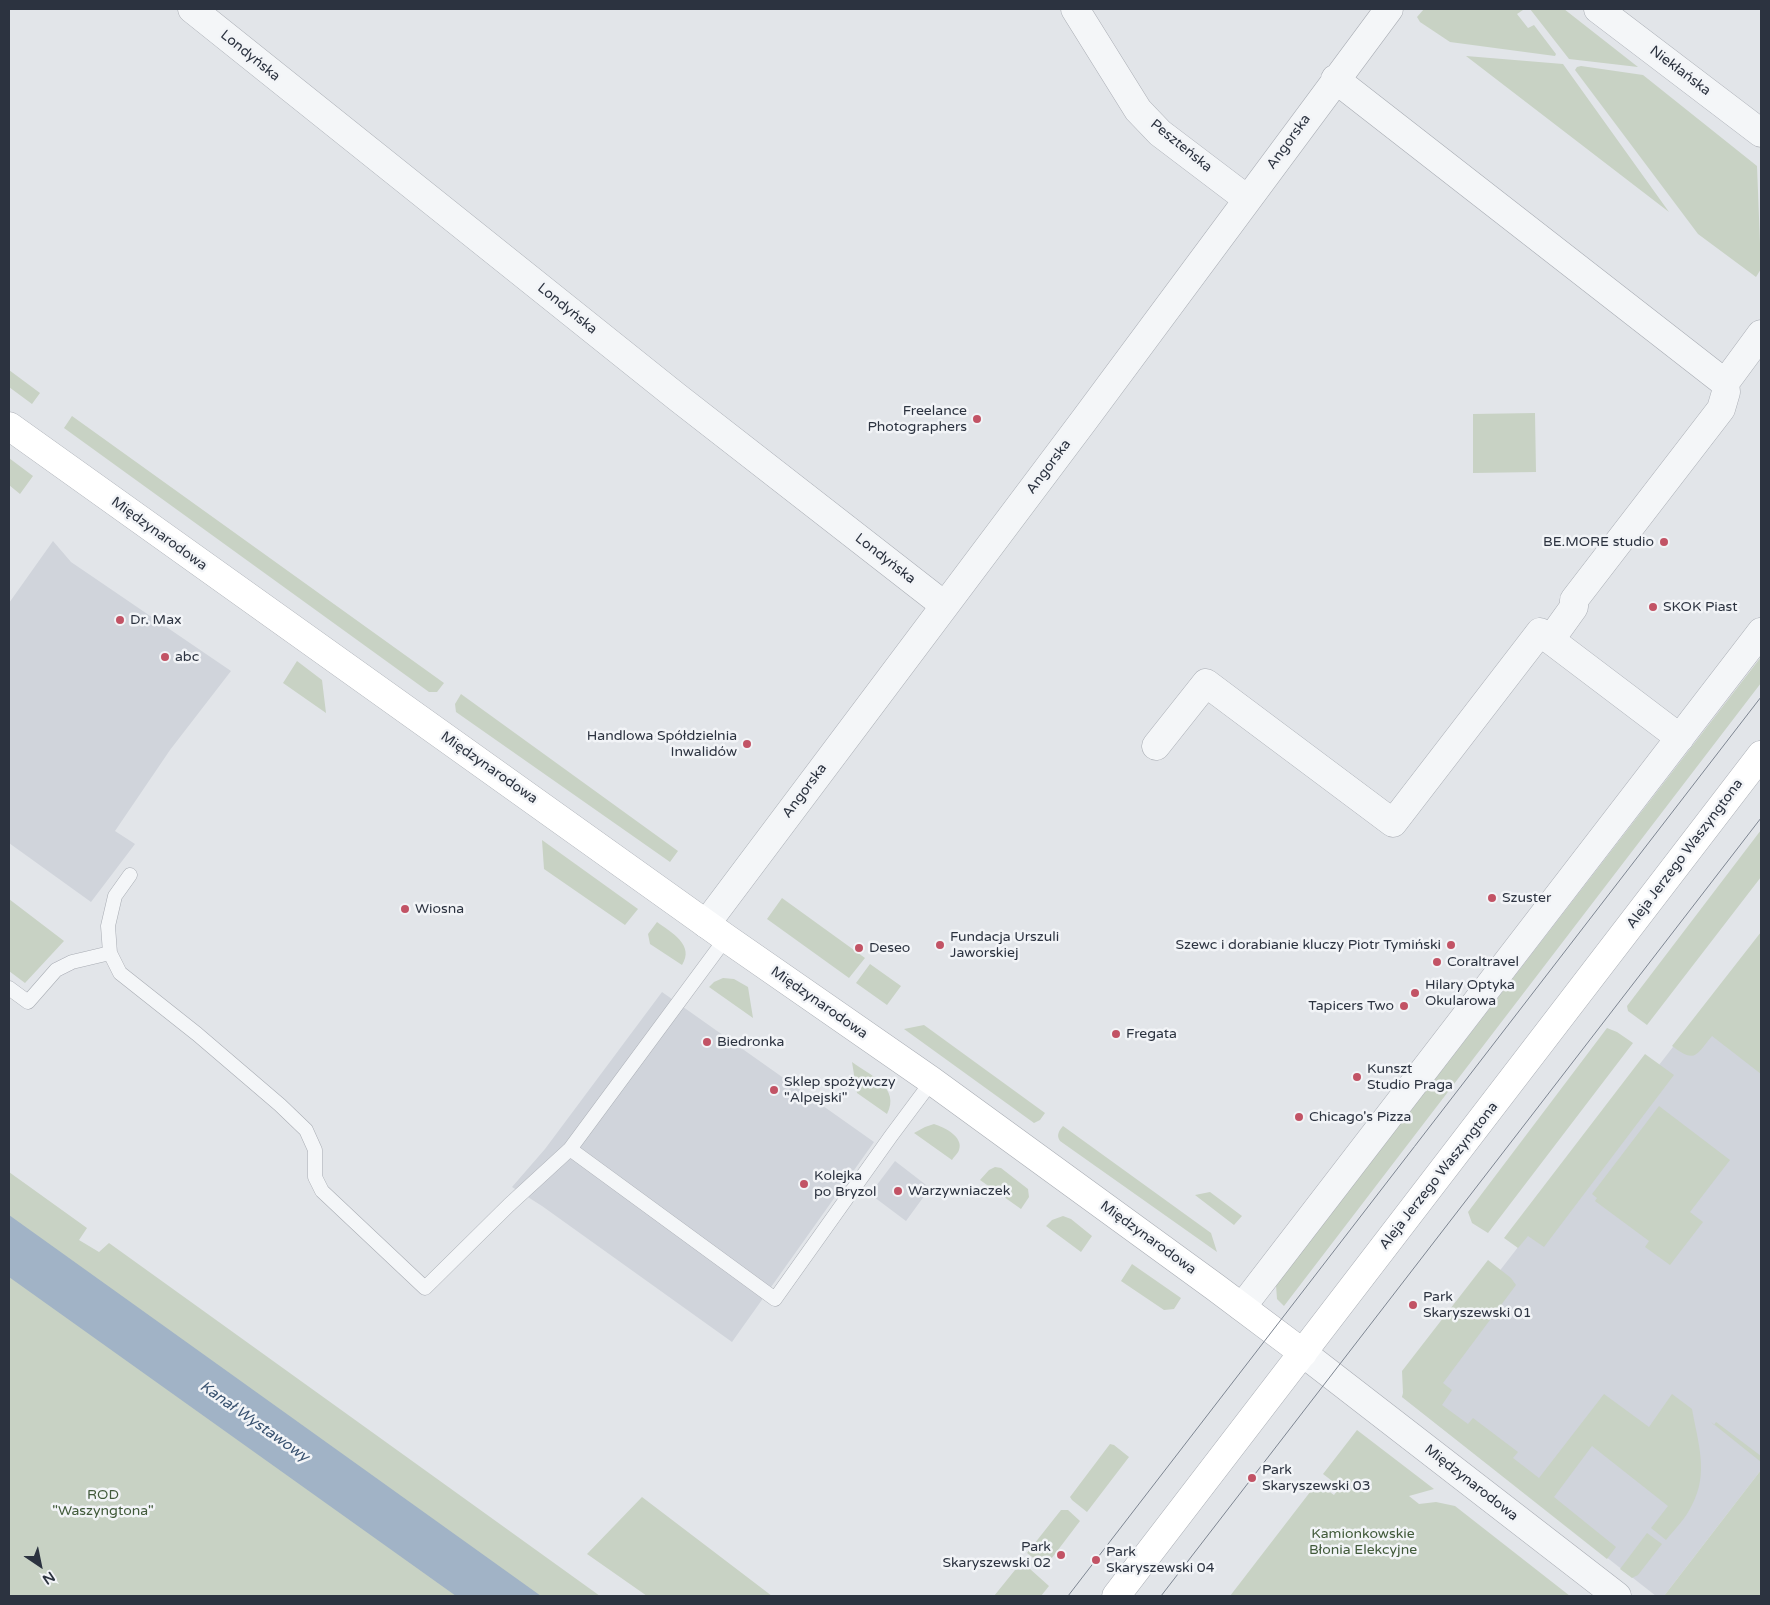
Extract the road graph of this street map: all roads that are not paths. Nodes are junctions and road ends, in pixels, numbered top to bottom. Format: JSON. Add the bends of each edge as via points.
{"nodes":[{"id":1,"x":192,"y":9,"type":"edge"},
{"id":2,"x":1075,"y":9,"type":"edge"},
{"id":3,"x":1389,"y":9,"type":"edge"},
{"id":4,"x":1598,"y":9,"type":"edge"},
{"id":5,"x":1335,"y":79,"type":"junction"},
{"id":6,"x":1761,"y":133,"type":"edge"},
{"id":7,"x":1247,"y":199,"type":"junction"},
{"id":8,"x":1761,"y":334,"type":"edge"},
{"id":9,"x":1725,"y":383,"type":"junction"},
{"id":10,"x":9,"y":426,"type":"edge"},
{"id":11,"x":944,"y":605,"type":"junction"},
{"id":12,"x":1761,"y":632,"type":"edge"},
{"id":13,"x":1551,"y":639,"type":"junction"},
{"id":14,"x":1680,"y":738,"type":"junction"},
{"id":15,"x":1156,"y":746,"type":"dead end"},
{"id":16,"x":1761,"y":755,"type":"edge"},
{"id":17,"x":130,"y":875,"type":"dead end"},
{"id":18,"x":716,"y":931,"type":"junction"},
{"id":19,"x":110,"y":953,"type":"junction"},
{"id":20,"x":9,"y":988,"type":"edge"},
{"id":21,"x":932,"y":1081,"type":"junction"},
{"id":22,"x":570,"y":1149,"type":"junction"},
{"id":23,"x":1242,"y":1307,"type":"junction"},
{"id":24,"x":1303,"y":1353,"type":"junction"},
{"id":25,"x":1116,"y":1596,"type":"edge"},
{"id":26,"x":1617,"y":1596,"type":"edge"}],
"edges":[{"from":1,"to":11,"type":"street","name":"Londyńska","via":[[677,397]]},
{"from":2,"to":7,"type":"street","name":"Peszteńska","via":[[1138,110],[1160,133]]},
{"from":3,"to":5,"type":"street","name":"Angorska"},
{"from":4,"to":6,"type":"street","name":"Niekłańska"},
{"from":5,"to":7,"type":"street","name":"Angorska"},
{"from":5,"to":9,"type":"street"},
{"from":7,"to":11,"type":"street","name":"Angorska"},
{"from":8,"to":9,"type":"street"},
{"from":9,"to":13,"type":"street","via":[[1721,409],[1574,600],[1574,607]]},
{"from":10,"to":18,"type":"street","name":"Międzynarodowa"},
{"from":11,"to":18,"type":"street","name":"Angorska"},
{"from":12,"to":14,"type":"street"},
{"from":13,"to":14,"type":"street"},
{"from":13,"to":15,"type":"street","via":[[1540,632],[1392,823],[1206,682]]},
{"from":14,"to":23,"type":"street"},
{"from":16,"to":24,"type":"street","name":"Aleja Jerzego Waszyngtona"},
{"from":17,"to":19,"type":"lane","via":[[115,896],[108,926]]},
{"from":18,"to":21,"type":"street","name":"Międzynarodowa"},
{"from":18,"to":22,"type":"lane"},
{"from":19,"to":20,"type":"lane","via":[[72,962],[56,970],[28,1002]]},
{"from":19,"to":22,"type":"lane","via":[[120,973],[197,1034],[306,1130],[315,1150],[315,1177],[322,1190],[425,1288]]},
{"from":21,"to":22,"type":"lane","via":[[775,1299]]},
{"from":21,"to":23,"type":"street","name":"Międzynarodowa"},
{"from":23,"to":24,"type":"street","name":"Międzynarodowa"},
{"from":24,"to":25,"type":"street","name":"Aleja Jerzego Waszyngtona"},
{"from":24,"to":26,"type":"street","name":"Międzynarodowa"}]}
